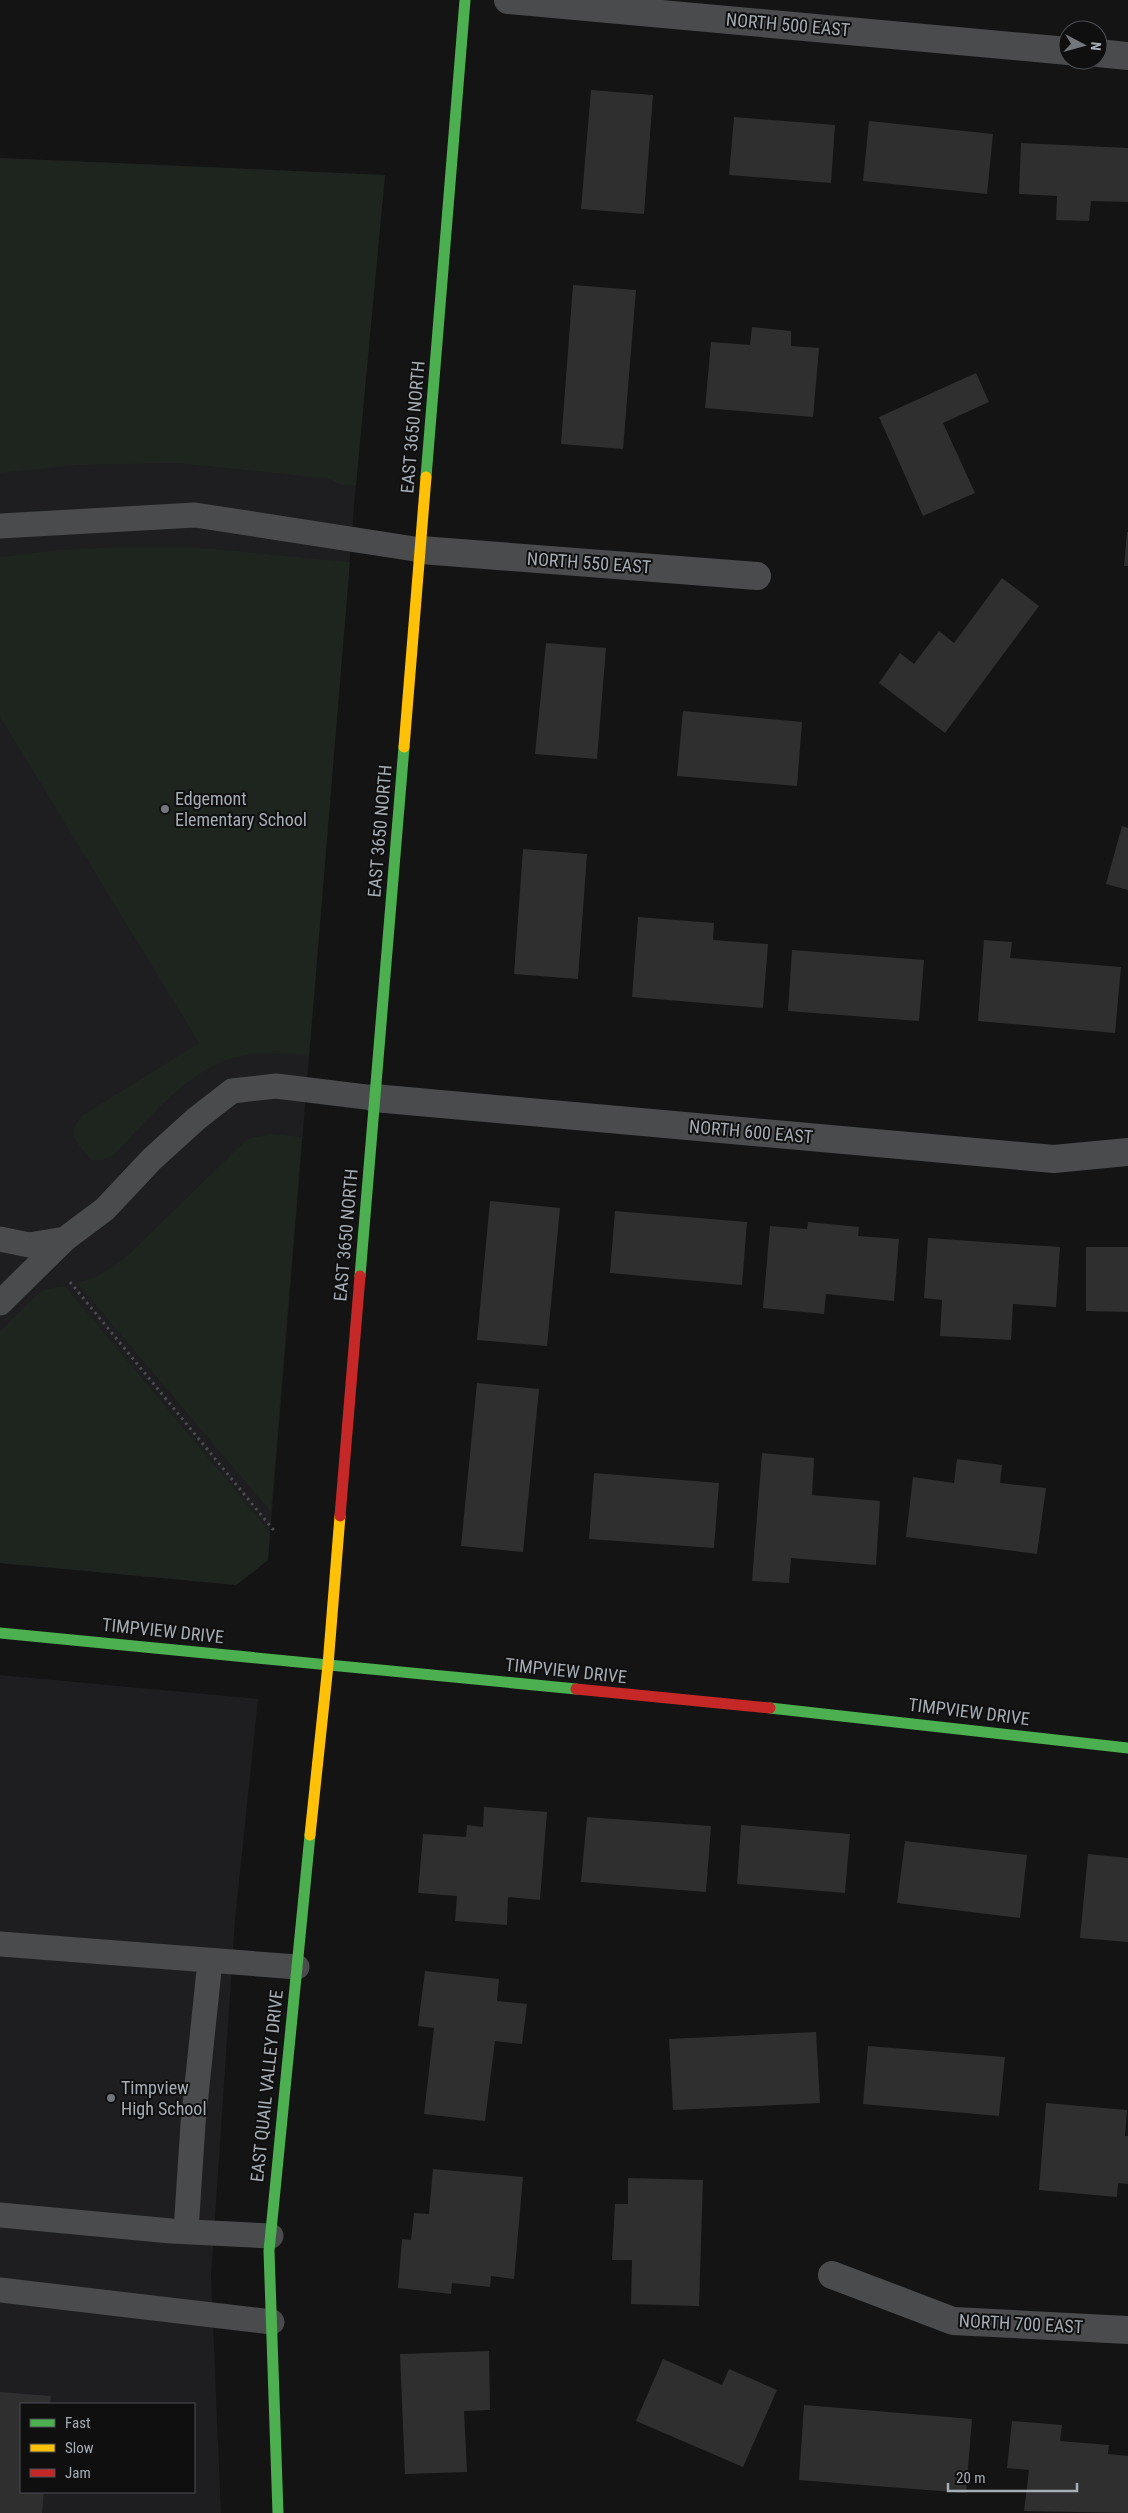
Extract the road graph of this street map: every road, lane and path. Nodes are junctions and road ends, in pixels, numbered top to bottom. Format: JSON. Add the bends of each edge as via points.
{"nodes":[{"id":1,"x":465,"y":0,"type":"edge"},
{"id":2,"x":508,"y":0,"type":"edge"},
{"id":3,"x":1058,"y":49,"type":"edge"},
{"id":4,"x":1108,"y":54,"type":"edge"},
{"id":5,"x":1128,"y":56,"type":"edge"},
{"id":6,"x":0,"y":526,"type":"edge"},
{"id":7,"x":421,"y":550,"type":"junction"},
{"id":8,"x":757,"y":576,"type":"dead end"},
{"id":9,"x":374,"y":1098,"type":"junction"},
{"id":10,"x":1128,"y":1152,"type":"edge"},
{"id":11,"x":0,"y":1239,"type":"edge"},
{"id":12,"x":66,"y":1239,"type":"junction"},
{"id":13,"x":64,"y":1276,"type":"dead end"},
{"id":14,"x":0,"y":1303,"type":"edge"},
{"id":15,"x":276,"y":1533,"type":"dead end"},
{"id":16,"x":0,"y":1633,"type":"edge"},
{"id":17,"x":328,"y":1665,"type":"junction"},
{"id":18,"x":1128,"y":1748,"type":"edge"},
{"id":19,"x":0,"y":1944,"type":"edge"},
{"id":20,"x":210,"y":1961,"type":"junction"},
{"id":21,"x":297,"y":1967,"type":"junction"},
{"id":22,"x":0,"y":2215,"type":"edge"},
{"id":23,"x":186,"y":2231,"type":"junction"},
{"id":24,"x":270,"y":2236,"type":"junction"},
{"id":25,"x":832,"y":2275,"type":"dead end"},
{"id":26,"x":0,"y":2290,"type":"edge"},
{"id":27,"x":272,"y":2322,"type":"junction"},
{"id":28,"x":1128,"y":2330,"type":"edge"},
{"id":29,"x":278,"y":2513,"type":"edge"}],
"edges":[{"from":1,"to":7,"type":"street","name":"EAST 3650 NORTH"},
{"from":2,"to":3,"type":"street","name":"NORTH 500 EAST"},
{"from":4,"to":5,"type":"street"},
{"from":6,"to":7,"type":"lane","via":[[195,515]]},
{"from":7,"to":8,"type":"street","name":"NORTH 550 EAST"},
{"from":7,"to":9,"type":"street","name":"EAST 3650 NORTH"},
{"from":9,"to":10,"type":"street","name":"NORTH 600 EAST","via":[[1054,1158]]},
{"from":9,"to":12,"type":"lane","via":[[276,1086],[232,1092],[196,1119],[152,1159],[105,1209]]},
{"from":9,"to":17,"type":"street","name":"EAST 3650 NORTH"},
{"from":11,"to":12,"type":"lane","via":[[29,1245]]},
{"from":12,"to":14,"type":"lane"},
{"from":13,"to":15,"type":"path"},
{"from":16,"to":17,"type":"street","name":"TIMPVIEW DRIVE"},
{"from":17,"to":18,"type":"street","name":"TIMPVIEW DRIVE","via":[[859,1717]]},
{"from":17,"to":21,"type":"street","name":"EAST QUAIL VALLEY DRIVE"},
{"from":19,"to":20,"type":"lane"},
{"from":20,"to":21,"type":"lane"},
{"from":20,"to":23,"type":"lane","via":[[193,2124]]},
{"from":21,"to":24,"type":"street","name":"EAST QUAIL VALLEY DRIVE"},
{"from":22,"to":23,"type":"lane"},
{"from":23,"to":24,"type":"lane"},
{"from":24,"to":27,"type":"street","name":"EAST QUAIL VALLEY DRIVE"},
{"from":25,"to":28,"type":"street","name":"NORTH 700 EAST","via":[[953,2321]]},
{"from":26,"to":27,"type":"lane"},
{"from":27,"to":29,"type":"street","name":"EAST QUAIL VALLEY DRIVE"}]}
